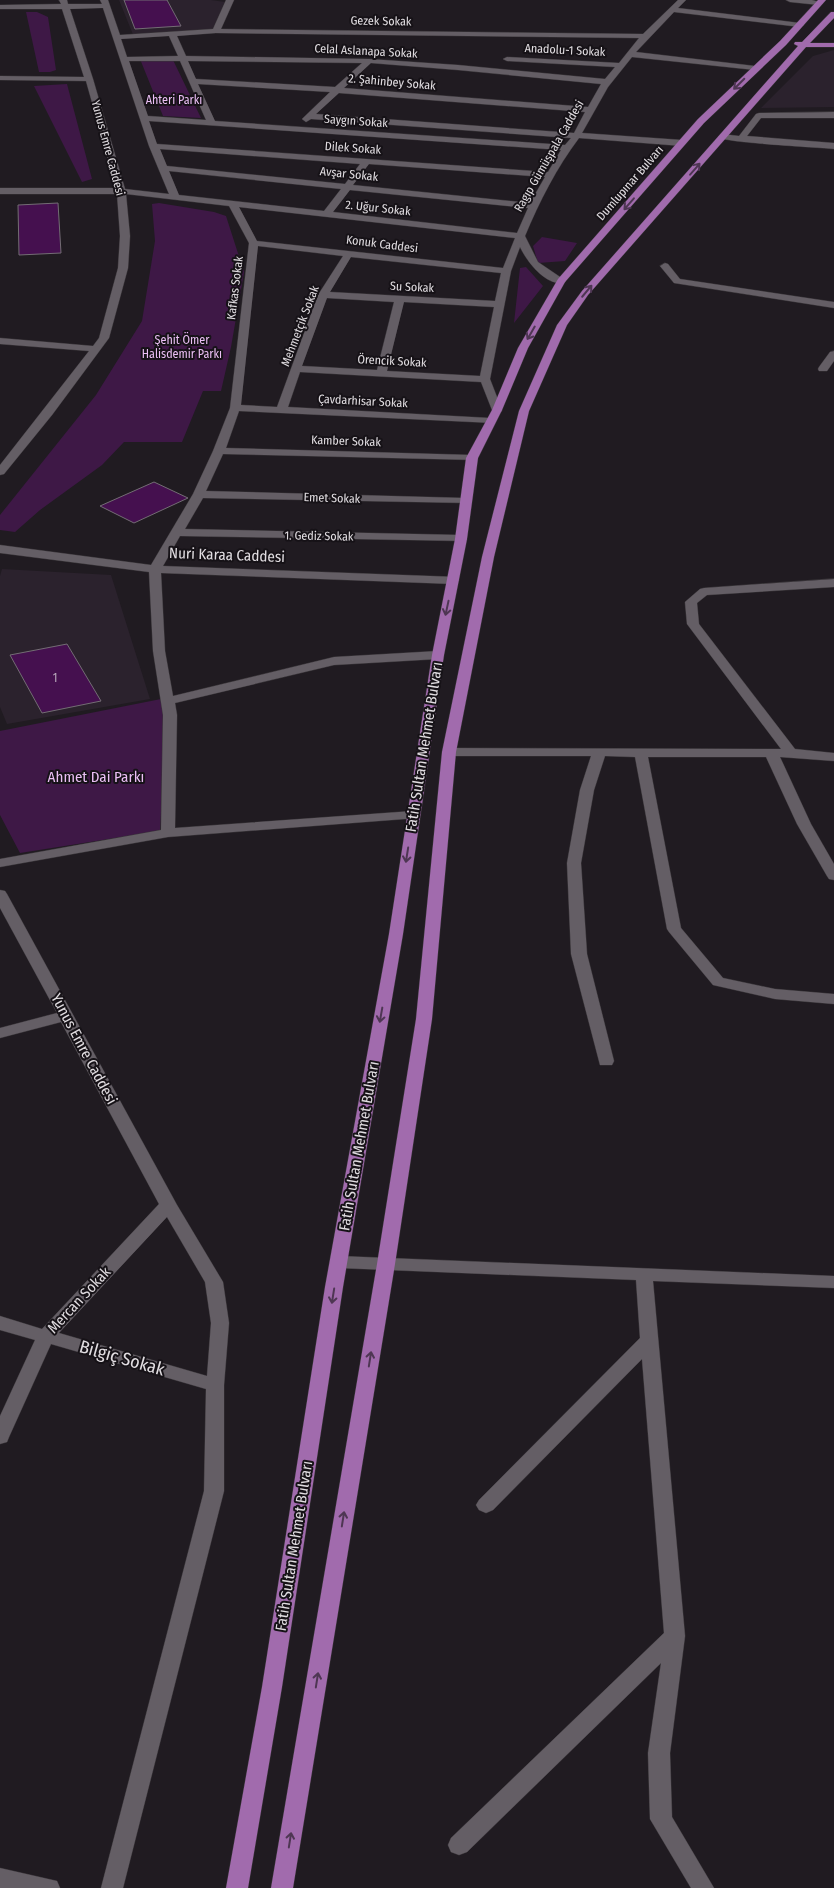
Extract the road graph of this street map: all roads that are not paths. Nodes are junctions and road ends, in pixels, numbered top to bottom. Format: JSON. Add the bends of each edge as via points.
{"nodes":[{"id":1,"x":230,"y":0,"type":"edge"},
{"id":2,"x":682,"y":0,"type":"edge"},
{"id":3,"x":790,"y":0,"type":"edge"},
{"id":4,"x":821,"y":2,"type":"edge"},
{"id":5,"x":105,"y":3,"type":"edge"},
{"id":6,"x":9,"y":4,"type":"edge"},
{"id":7,"x":64,"y":4,"type":"edge"},
{"id":8,"x":0,"y":7,"type":"edge"},
{"id":9,"x":673,"y":10,"type":"junction"},
{"id":10,"x":834,"y":14,"type":"edge"},
{"id":11,"x":800,"y":25,"type":"junction"},
{"id":12,"x":216,"y":31,"type":"junction"},
{"id":13,"x":172,"y":34,"type":"junction"},
{"id":14,"x":790,"y":34,"type":"junction"},
{"id":15,"x":645,"y":36,"type":"junction"},
{"id":16,"x":812,"y":36,"type":"junction"},
{"id":17,"x":117,"y":37,"type":"junction"},
{"id":18,"x":834,"y":38,"type":"edge"},
{"id":19,"x":783,"y":42,"type":"junction"},
{"id":20,"x":805,"y":45,"type":"junction"},
{"id":21,"x":834,"y":45,"type":"edge"},
{"id":22,"x":510,"y":46,"type":"junction"},
{"id":23,"x":631,"y":54,"type":"junction"},
{"id":24,"x":123,"y":59,"type":"junction"},
{"id":25,"x":182,"y":59,"type":"junction"},
{"id":26,"x":369,"y":61,"type":"junction"},
{"id":27,"x":621,"y":65,"type":"junction"},
{"id":28,"x":755,"y":68,"type":"junction"},
{"id":29,"x":504,"y":71,"type":"junction"},
{"id":30,"x":0,"y":78,"type":"edge"},
{"id":31,"x":89,"y":79,"type":"junction"},
{"id":32,"x":192,"y":81,"type":"junction"},
{"id":33,"x":607,"y":82,"type":"junction"},
{"id":34,"x":337,"y":90,"type":"junction"},
{"id":35,"x":590,"y":110,"type":"junction"},
{"id":36,"x":834,"y":115,"type":"edge"},
{"id":37,"x":308,"y":116,"type":"junction"},
{"id":38,"x":144,"y":118,"type":"junction"},
{"id":39,"x":212,"y":123,"type":"junction"},
{"id":40,"x":296,"y":129,"type":"junction"},
{"id":41,"x":577,"y":135,"type":"junction"},
{"id":42,"x":722,"y":138,"type":"junction"},
{"id":43,"x":741,"y":139,"type":"junction"},
{"id":44,"x":682,"y":143,"type":"junction"},
{"id":45,"x":154,"y":146,"type":"junction"},
{"id":46,"x":834,"y":146,"type":"edge"},
{"id":47,"x":567,"y":148,"type":"junction"},
{"id":48,"x":366,"y":161,"type":"junction"},
{"id":49,"x":162,"y":168,"type":"junction"},
{"id":50,"x":551,"y":175,"type":"junction"},
{"id":51,"x":347,"y":187,"type":"junction"},
{"id":52,"x":0,"y":191,"type":"edge"},
{"id":53,"x":121,"y":191,"type":"junction"},
{"id":54,"x":175,"y":197,"type":"junction"},
{"id":55,"x":233,"y":204,"type":"junction"},
{"id":56,"x":533,"y":206,"type":"junction"},
{"id":57,"x":326,"y":215,"type":"junction"},
{"id":58,"x":520,"y":236,"type":"junction"},
{"id":59,"x":254,"y":243,"type":"junction"},
{"id":60,"x":349,"y":253,"type":"junction"},
{"id":61,"x":665,"y":266,"type":"dead end"},
{"id":62,"x":506,"y":271,"type":"junction"},
{"id":63,"x":561,"y":281,"type":"junction"},
{"id":64,"x":323,"y":295,"type":"junction"},
{"id":65,"x":400,"y":299,"type":"junction"},
{"id":66,"x":500,"y":304,"type":"junction"},
{"id":67,"x":834,"y":305,"type":"edge"},
{"id":68,"x":0,"y":341,"type":"edge"},
{"id":69,"x":98,"y":349,"type":"junction"},
{"id":70,"x":834,"y":354,"type":"edge"},
{"id":71,"x":297,"y":369,"type":"junction"},
{"id":72,"x":823,"y":369,"type":"dead end"},
{"id":73,"x":381,"y":373,"type":"junction"},
{"id":74,"x":486,"y":379,"type":"junction"},
{"id":75,"x":235,"y":408,"type":"junction"},
{"id":76,"x":281,"y":411,"type":"junction"},
{"id":77,"x":494,"y":416,"type":"junction"},
{"id":78,"x":219,"y":451,"type":"junction"},
{"id":79,"x":472,"y":458,"type":"junction"},
{"id":80,"x":0,"y":472,"type":"edge"},
{"id":81,"x":199,"y":494,"type":"junction"},
{"id":82,"x":465,"y":501,"type":"junction"},
{"id":83,"x":178,"y":532,"type":"junction"},
{"id":84,"x":461,"y":539,"type":"junction"},
{"id":85,"x":0,"y":549,"type":"edge"},
{"id":86,"x":27,"y":553,"type":"junction"},
{"id":87,"x":0,"y":559,"type":"edge"},
{"id":88,"x":156,"y":569,"type":"junction"},
{"id":89,"x":453,"y":580,"type":"junction"},
{"id":90,"x":834,"y":583,"type":"edge"},
{"id":91,"x":438,"y":655,"type":"junction"},
{"id":92,"x":168,"y":700,"type":"junction"},
{"id":93,"x":449,"y":752,"type":"junction"},
{"id":94,"x":599,"y":753,"type":"junction"},
{"id":95,"x":641,"y":753,"type":"junction"},
{"id":96,"x":771,"y":753,"type":"junction"},
{"id":97,"x":791,"y":753,"type":"junction"},
{"id":98,"x":834,"y":757,"type":"edge"},
{"id":99,"x":413,"y":815,"type":"junction"},
{"id":100,"x":168,"y":833,"type":"junction"},
{"id":101,"x":0,"y":863,"type":"edge"},
{"id":102,"x":834,"y":876,"type":"edge"},
{"id":103,"x":0,"y":894,"type":"edge"},
{"id":104,"x":834,"y":999,"type":"edge"},
{"id":105,"x":66,"y":1016,"type":"junction"},
{"id":106,"x":0,"y":1033,"type":"edge"},
{"id":107,"x":606,"y":1061,"type":"dead end"},
{"id":108,"x":168,"y":1205,"type":"junction"},
{"id":109,"x":339,"y":1262,"type":"junction"},
{"id":110,"x":386,"y":1264,"type":"junction"},
{"id":111,"x":644,"y":1274,"type":"junction"},
{"id":112,"x":834,"y":1282,"type":"edge"},
{"id":113,"x":0,"y":1322,"type":"edge"},
{"id":114,"x":46,"y":1336,"type":"junction"},
{"id":115,"x":650,"y":1340,"type":"junction"},
{"id":116,"x":215,"y":1386,"type":"junction"},
{"id":117,"x":0,"y":1437,"type":"edge"},
{"id":118,"x":486,"y":1505,"type":"dead end"},
{"id":119,"x":675,"y":1636,"type":"junction"},
{"id":120,"x":459,"y":1845,"type":"dead end"},
{"id":121,"x":0,"y":1878,"type":"edge"},
{"id":122,"x":49,"y":1888,"type":"edge"},
{"id":123,"x":112,"y":1888,"type":"edge"},
{"id":124,"x":237,"y":1888,"type":"edge"},
{"id":125,"x":282,"y":1888,"type":"edge"},
{"id":126,"x":703,"y":1888,"type":"edge"}],
"edges":[{"from":1,"to":12,"type":"street"},
{"from":2,"to":9,"type":"street","name":"Ragıp Gümüşpala Caddesi"},
{"from":3,"to":4,"type":"street"},
{"from":4,"to":11,"type":"main road","name":"Dumlupınar Bulvarı"},
{"from":5,"to":7,"type":"street"},
{"from":5,"to":17,"type":"street"},
{"from":6,"to":7,"type":"street"},
{"from":6,"to":8,"type":"street"},
{"from":7,"to":31,"type":"street","name":"Yunus Emre Caddesi"},
{"from":9,"to":11,"type":"street"},
{"from":9,"to":15,"type":"street","name":"Ragıp Gümüşpala Caddesi"},
{"from":10,"to":16,"type":"main road"},
{"from":11,"to":14,"type":"main road","name":"Dumlupınar Bulvarı"},
{"from":12,"to":13,"type":"street","name":"Gezek Sokak"},
{"from":12,"to":22,"type":"street","name":"Gezek Sokak"},
{"from":13,"to":17,"type":"street","name":"Gezek Sokak"},
{"from":13,"to":25,"type":"street"},
{"from":14,"to":16,"type":"main road"},
{"from":14,"to":19,"type":"main road","name":"Dumlupınar Bulvarı"},
{"from":15,"to":22,"type":"street","name":"Gezek Sokak"},
{"from":15,"to":23,"type":"street","name":"Ragıp Gümüşpala Caddesi"},
{"from":16,"to":18,"type":"main road"},
{"from":16,"to":20,"type":"main road"},
{"from":17,"to":24,"type":"street"},
{"from":19,"to":20,"type":"main road"},
{"from":19,"to":28,"type":"main road","name":"Dumlupınar Bulvarı"},
{"from":20,"to":21,"type":"main road"},
{"from":20,"to":42,"type":"main road"},
{"from":22,"to":27,"type":"street","name":"Anadolu-1 Sokak"},
{"from":22,"to":29,"type":"street"},
{"from":23,"to":27,"type":"street","name":"Ragıp Gümüşpala Caddesi"},
{"from":23,"to":28,"type":"street"},
{"from":24,"to":25,"type":"street","name":"Celal Aslanapa Sokak"},
{"from":24,"to":38,"type":"street"},
{"from":25,"to":26,"type":"street","name":"Celal Aslanapa Sokak"},
{"from":25,"to":32,"type":"street"},
{"from":26,"to":29,"type":"street","name":"Celal Aslanapa Sokak"},
{"from":26,"to":34,"type":"street"},
{"from":27,"to":33,"type":"street","name":"Ragıp Gümüşpala Caddesi"},
{"from":28,"to":44,"type":"main road","name":"Dumlupınar Bulvarı","one_way":true},
{"from":29,"to":33,"type":"street","name":"Celal Aslanapa Sokak"},
{"from":30,"to":31,"type":"street"},
{"from":31,"to":53,"type":"street","name":"Yunus Emre Caddesi"},
{"from":32,"to":34,"type":"street","name":"2. Şahinbey Sokak"},
{"from":32,"to":39,"type":"street"},
{"from":33,"to":35,"type":"street","name":"Ragıp Gümüşpala Caddesi"},
{"from":34,"to":35,"type":"street","name":"2. Şahinbey Sokak"},
{"from":34,"to":37,"type":"street"},
{"from":35,"to":41,"type":"street","name":"Ragıp Gümüşpala Caddesi"},
{"from":36,"to":43,"type":"street","via":[[759,116]]},
{"from":37,"to":40,"type":"street"},
{"from":37,"to":41,"type":"street"},
{"from":38,"to":39,"type":"street","name":"Saygın Sokak"},
{"from":38,"to":45,"type":"street"},
{"from":39,"to":40,"type":"street","name":"Saygın Sokak"},
{"from":40,"to":47,"type":"street","name":"Saygın Sokak"},
{"from":41,"to":44,"type":"street"},
{"from":41,"to":47,"type":"street","name":"Ragıp Gümüşpala Caddesi"},
{"from":42,"to":43,"type":"street"},
{"from":93,"to":42,"type":"main road","name":"Fatih Sultan Mehmet Bulvarı","one_way":true,"via":[[488,557],[524,411],[562,325],[585,293]]},
{"from":43,"to":46,"type":"street"},
{"from":44,"to":63,"type":"main road","name":"Dumlupınar Bulvarı","one_way":true},
{"from":45,"to":48,"type":"street","name":"Dilek Sokak"},
{"from":45,"to":49,"type":"street"},
{"from":47,"to":50,"type":"street","name":"Ragıp Gümüşpala Caddesi"},
{"from":48,"to":50,"type":"street","name":"Dilek Sokak"},
{"from":48,"to":51,"type":"street"},
{"from":49,"to":51,"type":"street","name":"Avşar Sokak"},
{"from":49,"to":54,"type":"street"},
{"from":50,"to":56,"type":"street","name":"Ragıp Gümüşpala Caddesi"},
{"from":51,"to":56,"type":"street","name":"Avşar Sokak"},
{"from":51,"to":57,"type":"street"},
{"from":52,"to":53,"type":"street"},
{"from":53,"to":54,"type":"street"},
{"from":53,"to":69,"type":"street","name":"Yunus Emre Caddesi","via":[[123,268]]},
{"from":54,"to":55,"type":"street"},
{"from":55,"to":57,"type":"street","name":"2. Uğur Sokak"},
{"from":55,"to":59,"type":"street","name":"Kafkas Sokak"},
{"from":56,"to":58,"type":"street","name":"Ragıp Gümüşpala Caddesi"},
{"from":57,"to":58,"type":"street","name":"2. Uğur Sokak"},
{"from":58,"to":62,"type":"street","name":"Ragıp Gümüşpala Caddesi"},
{"from":58,"to":63,"type":"street","via":[[534,266]]},
{"from":59,"to":60,"type":"street","name":"Konuk Caddesi"},
{"from":59,"to":75,"type":"street","name":"Kafkas Sokak"},
{"from":60,"to":62,"type":"street","name":"Konuk Caddesi"},
{"from":60,"to":64,"type":"street","name":"Mehmetçik Sokak"},
{"from":61,"to":67,"type":"street","via":[[676,281]]},
{"from":62,"to":66,"type":"street","name":"Ragıp Gümüşpala Caddesi"},
{"from":63,"to":77,"type":"main road","name":"Dumlupınar Bulvarı","one_way":true,"via":[[523,348]]},
{"from":64,"to":65,"type":"street","name":"Su Sokak"},
{"from":64,"to":71,"type":"street","name":"Mehmetçik Sokak"},
{"from":65,"to":66,"type":"street","name":"Su Sokak"},
{"from":65,"to":73,"type":"street"},
{"from":66,"to":74,"type":"street","name":"Ragıp Gümüşpala Caddesi"},
{"from":68,"to":69,"type":"street"},
{"from":69,"to":80,"type":"street","name":"Yunus Emre Caddesi"},
{"from":70,"to":72,"type":"street"},
{"from":71,"to":73,"type":"street","name":"Örencik Sokak"},
{"from":71,"to":76,"type":"street","name":"Mehmetçik Sokak"},
{"from":73,"to":74,"type":"street","name":"Örencik Sokak"},
{"from":74,"to":77,"type":"street"},
{"from":75,"to":76,"type":"street","name":"Çavdarhisar Sokak"},
{"from":75,"to":78,"type":"street","name":"Kafkas Sokak"},
{"from":76,"to":77,"type":"street","name":"Çavdarhisar Sokak"},
{"from":77,"to":79,"type":"main road","name":"Fatih Sultan Mehmet Bulvarı"},
{"from":78,"to":79,"type":"street","name":"Kamber Sokak"},
{"from":78,"to":81,"type":"street","name":"Kafkas Sokak"},
{"from":79,"to":82,"type":"main road","name":"Fatih Sultan Mehmet Bulvarı"},
{"from":81,"to":82,"type":"street","name":"Emet Sokak"},
{"from":81,"to":83,"type":"street","name":"Kafkas Sokak"},
{"from":82,"to":84,"type":"main road","name":"Fatih Sultan Mehmet Bulvarı"},
{"from":83,"to":84,"type":"street","name":"1. Gediz Sokak"},
{"from":83,"to":88,"type":"street","name":"Kafkas Sokak"},
{"from":84,"to":89,"type":"main road","name":"Fatih Sultan Mehmet Bulvarı"},
{"from":85,"to":86,"type":"street","name":"Nuri Karaa Caddesi"},
{"from":86,"to":87,"type":"street"},
{"from":86,"to":88,"type":"street","name":"Nuri Karaa Caddesi"},
{"from":88,"to":89,"type":"street","name":"Nuri Karaa Caddesi"},
{"from":88,"to":92,"type":"street","via":[[159,651]]},
{"from":89,"to":91,"type":"main road","name":"Fatih Sultan Mehmet Bulvarı","one_way":true},
{"from":90,"to":97,"type":"street","via":[[704,592],[691,602],[693,624]]},
{"from":91,"to":92,"type":"street","via":[[334,661]]},
{"from":91,"to":99,"type":"main road","name":"Fatih Sultan Mehmet Bulvarı"},
{"from":92,"to":100,"type":"street"},
{"from":93,"to":94,"type":"street"},
{"from":93,"to":110,"type":"main road","name":"Fatih Sultan Mehmet Bulvarı","via":[[424,1019]]},
{"from":94,"to":95,"type":"street"},
{"from":94,"to":107,"type":"street","via":[[587,790],[574,863],[579,954]]},
{"from":95,"to":96,"type":"street"},
{"from":95,"to":104,"type":"street","via":[[674,929],[718,982],[775,994]]},
{"from":96,"to":97,"type":"street"},
{"from":96,"to":102,"type":"street","via":[[804,824]]},
{"from":97,"to":98,"type":"street"},
{"from":99,"to":100,"type":"street"},
{"from":99,"to":109,"type":"main road","name":"Fatih Sultan Mehmet Bulvarı","one_way":true,"via":[[396,934]]},
{"from":100,"to":101,"type":"street"},
{"from":103,"to":105,"type":"street","name":"Yunus Emre Caddesi"},
{"from":105,"to":106,"type":"street"},
{"from":105,"to":108,"type":"street","name":"Yunus Emre Caddesi"},
{"from":108,"to":114,"type":"street","name":"Mercan Sokak"},
{"from":108,"to":116,"type":"street","name":"Yunus Emre Caddesi","via":[[214,1282],[220,1323]]},
{"from":109,"to":110,"type":"street"},
{"from":109,"to":124,"type":"main road","name":"Fatih Sultan Mehmet Bulvarı","one_way":true},
{"from":110,"to":111,"type":"street"},
{"from":125,"to":110,"type":"main road","name":"Fatih Sultan Mehmet Bulvarı","one_way":true},
{"from":111,"to":112,"type":"street"},
{"from":111,"to":115,"type":"street"},
{"from":113,"to":114,"type":"street","name":"Bilgiç Sokak"},
{"from":114,"to":116,"type":"street","name":"Bilgiç Sokak"},
{"from":114,"to":117,"type":"street","name":"Mercan Sokak"},
{"from":115,"to":118,"type":"street"},
{"from":115,"to":119,"type":"street"},
{"from":116,"to":123,"type":"street","name":"Yunus Emre Caddesi","via":[[214,1491]]},
{"from":119,"to":120,"type":"street"},
{"from":119,"to":126,"type":"street","via":[[659,1753],[660,1819]]},
{"from":121,"to":122,"type":"street"}]}
